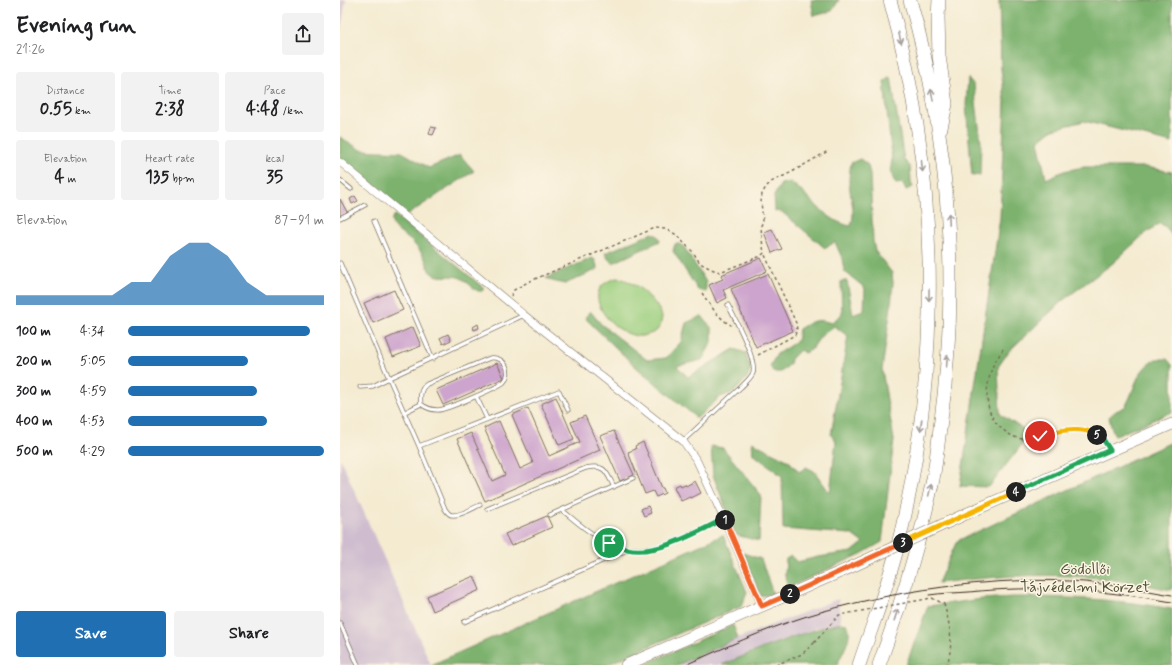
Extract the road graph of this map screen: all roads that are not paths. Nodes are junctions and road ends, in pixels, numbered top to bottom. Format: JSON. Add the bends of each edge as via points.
{"nodes":[{"id":1,"x":890,"y":0,"type":"edge"},
{"id":2,"x":910,"y":0,"type":"edge"},
{"id":3,"x":939,"y":0,"type":"edge"},
{"id":4,"x":939,"y":134,"type":"junction"},
{"id":5,"x":340,"y":162,"type":"edge"},
{"id":6,"x":340,"y":180,"type":"edge"},
{"id":7,"x":351,"y":188,"type":"dead end"},
{"id":8,"x":365,"y":205,"type":"dead end"},
{"id":9,"x":340,"y":218,"type":"edge"},
{"id":10,"x":374,"y":220,"type":"dead end"},
{"id":11,"x":340,"y":263,"type":"edge"},
{"id":12,"x":728,"y":306,"type":"dead end"},
{"id":13,"x":524,"y":315,"type":"junction"},
{"id":14,"x":433,"y":359,"type":"junction"},
{"id":15,"x":389,"y":378,"type":"junction"},
{"id":16,"x":360,"y":387,"type":"dead end"},
{"id":17,"x":476,"y":396,"type":"junction"},
{"id":18,"x":421,"y":404,"type":"junction"},
{"id":19,"x":568,"y":410,"type":"dead end"},
{"id":20,"x":404,"y":412,"type":"junction"},
{"id":21,"x":486,"y":419,"type":"junction"},
{"id":22,"x":1172,"y":424,"type":"edge"},
{"id":23,"x":1040,"y":436,"type":"road end"},
{"id":24,"x":683,"y":441,"type":"junction"},
{"id":25,"x":419,"y":446,"type":"junction"},
{"id":26,"x":1110,"y":450,"type":"junction"},
{"id":27,"x":634,"y":478,"type":"dead end"},
{"id":28,"x":614,"y":487,"type":"junction"},
{"id":29,"x":480,"y":505,"type":"dead end"},
{"id":30,"x":487,"y":509,"type":"dead end"},
{"id":31,"x":562,"y":510,"type":"junction"},
{"id":32,"x":550,"y":515,"type":"dead end"},
{"id":33,"x":724,"y":519,"type":"junction"},
{"id":34,"x":627,"y":550,"type":"junction"},
{"id":35,"x":762,"y":606,"type":"junction"},
{"id":36,"x":464,"y":622,"type":"dead end"},
{"id":37,"x":340,"y":623,"type":"edge"},
{"id":38,"x":358,"y":665,"type":"edge"},
{"id":39,"x":626,"y":665,"type":"edge"},
{"id":40,"x":859,"y":665,"type":"edge"},
{"id":41,"x":879,"y":665,"type":"edge"}],
"edges":[{"from":1,"to":40,"type":"highway","one_way":true,"via":[[905,61],[920,145],[928,214],[928,340],[924,408],[898,546]]},
{"from":4,"to":2,"type":"highway","one_way":true},
{"from":3,"to":4,"type":"highway","via":[[939,56],[946,104]]},
{"from":41,"to":4,"type":"highway","one_way":true,"via":[[920,536],[933,478],[943,406],[949,342],[950,258],[948,212]]},
{"from":5,"to":13,"type":"street"},
{"from":6,"to":7,"type":"lane"},
{"from":8,"to":9,"type":"lane"},
{"from":10,"to":14,"type":"lane"},
{"from":11,"to":15,"type":"lane"},
{"from":12,"to":24,"type":"lane","via":[[752,358],[752,375]]},
{"from":13,"to":14,"type":"lane"},
{"from":13,"to":24,"type":"street"},
{"from":14,"to":15,"type":"lane"},
{"from":15,"to":16,"type":"lane","via":[[373,386]]},
{"from":15,"to":20,"type":"lane"},
{"from":17,"to":18,"type":"lane","via":[[439,410]]},
{"from":17,"to":18,"type":"lane","via":[[505,381],[507,368],[499,358],[490,358],[427,384],[420,392]]},
{"from":17,"to":21,"type":"lane"},
{"from":18,"to":20,"type":"lane"},
{"from":19,"to":21,"type":"lane","via":[[559,391]]},
{"from":20,"to":25,"type":"lane"},
{"from":21,"to":25,"type":"lane"},
{"from":22,"to":26,"type":"main road"},
{"from":23,"to":26,"type":"lane","via":[[1057,430],[1075,429],[1091,432],[1103,439]]},
{"from":24,"to":33,"type":"street","via":[[697,461]]},
{"from":25,"to":29,"type":"lane","via":[[448,514],[460,514]]},
{"from":26,"to":35,"type":"main road","bridge":true},
{"from":27,"to":28,"type":"lane"},
{"from":28,"to":30,"type":"lane","via":[[606,472],[594,466]]},
{"from":28,"to":31,"type":"lane"},
{"from":31,"to":32,"type":"lane"},
{"from":31,"to":34,"type":"lane","via":[[596,537]]},
{"from":33,"to":34,"type":"lane","via":[[670,544],[642,550]]},
{"from":33,"to":35,"type":"street"},
{"from":34,"to":36,"type":"lane"},
{"from":35,"to":39,"type":"main road"},
{"from":37,"to":38,"type":"lane"}]}
